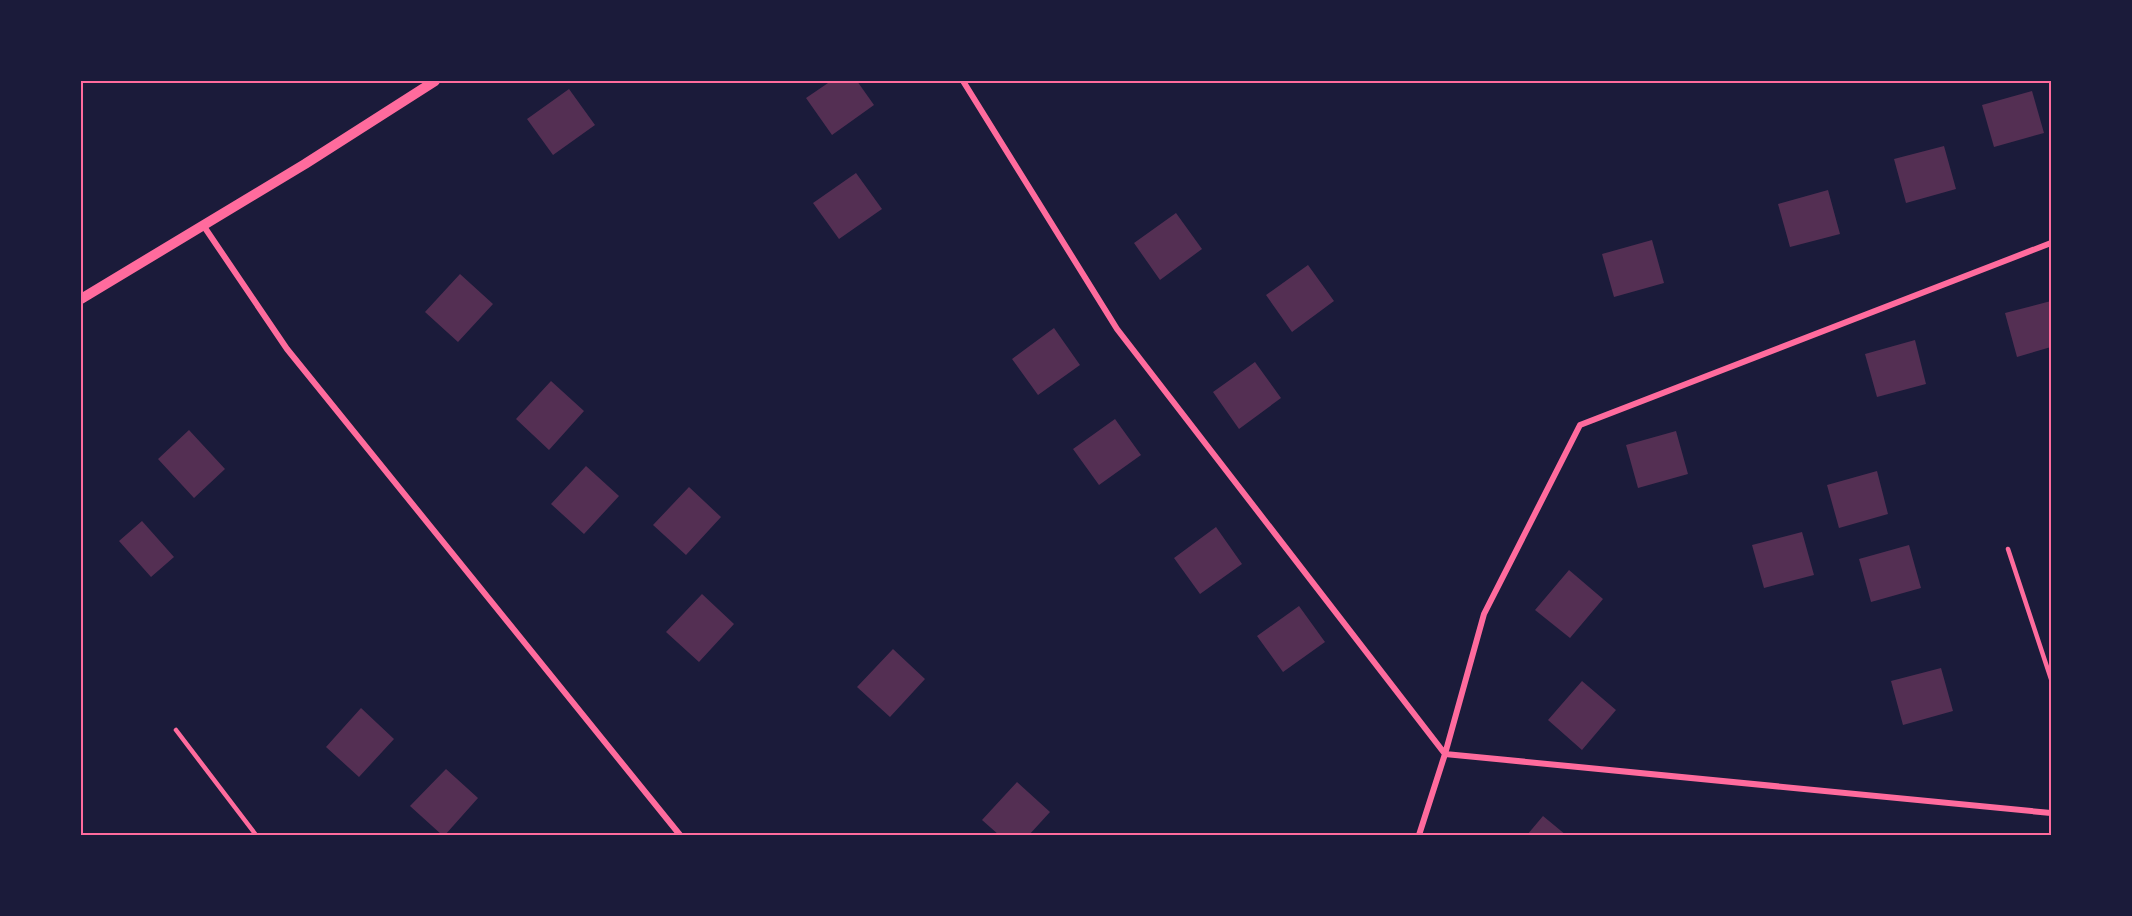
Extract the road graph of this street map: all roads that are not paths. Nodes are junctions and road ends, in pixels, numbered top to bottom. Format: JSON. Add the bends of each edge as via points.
{"nodes":[{"id":1,"x":435,"y":81,"type":"edge"},
{"id":2,"x":963,"y":81,"type":"edge"},
{"id":3,"x":203,"y":225,"type":"junction"},
{"id":4,"x":2051,"y":243,"type":"edge"},
{"id":5,"x":81,"y":299,"type":"edge"},
{"id":6,"x":2008,"y":549,"type":"dead end"},
{"id":7,"x":2051,"y":679,"type":"edge"},
{"id":8,"x":176,"y":730,"type":"dead end"},
{"id":9,"x":1445,"y":754,"type":"junction"},
{"id":10,"x":2051,"y":813,"type":"edge"},
{"id":11,"x":256,"y":835,"type":"edge"},
{"id":12,"x":680,"y":835,"type":"edge"},
{"id":13,"x":1419,"y":835,"type":"edge"}],
"edges":[{"from":1,"to":3,"type":"street"},
{"from":2,"to":9,"type":"street","via":[[1117,329]]},
{"from":3,"to":5,"type":"street"},
{"from":3,"to":12,"type":"street","via":[[287,349]]},
{"from":4,"to":9,"type":"street","via":[[1580,425],[1484,614]]},
{"from":6,"to":7,"type":"lane"},
{"from":8,"to":11,"type":"lane"},
{"from":9,"to":10,"type":"street"},
{"from":9,"to":13,"type":"street"}]}
